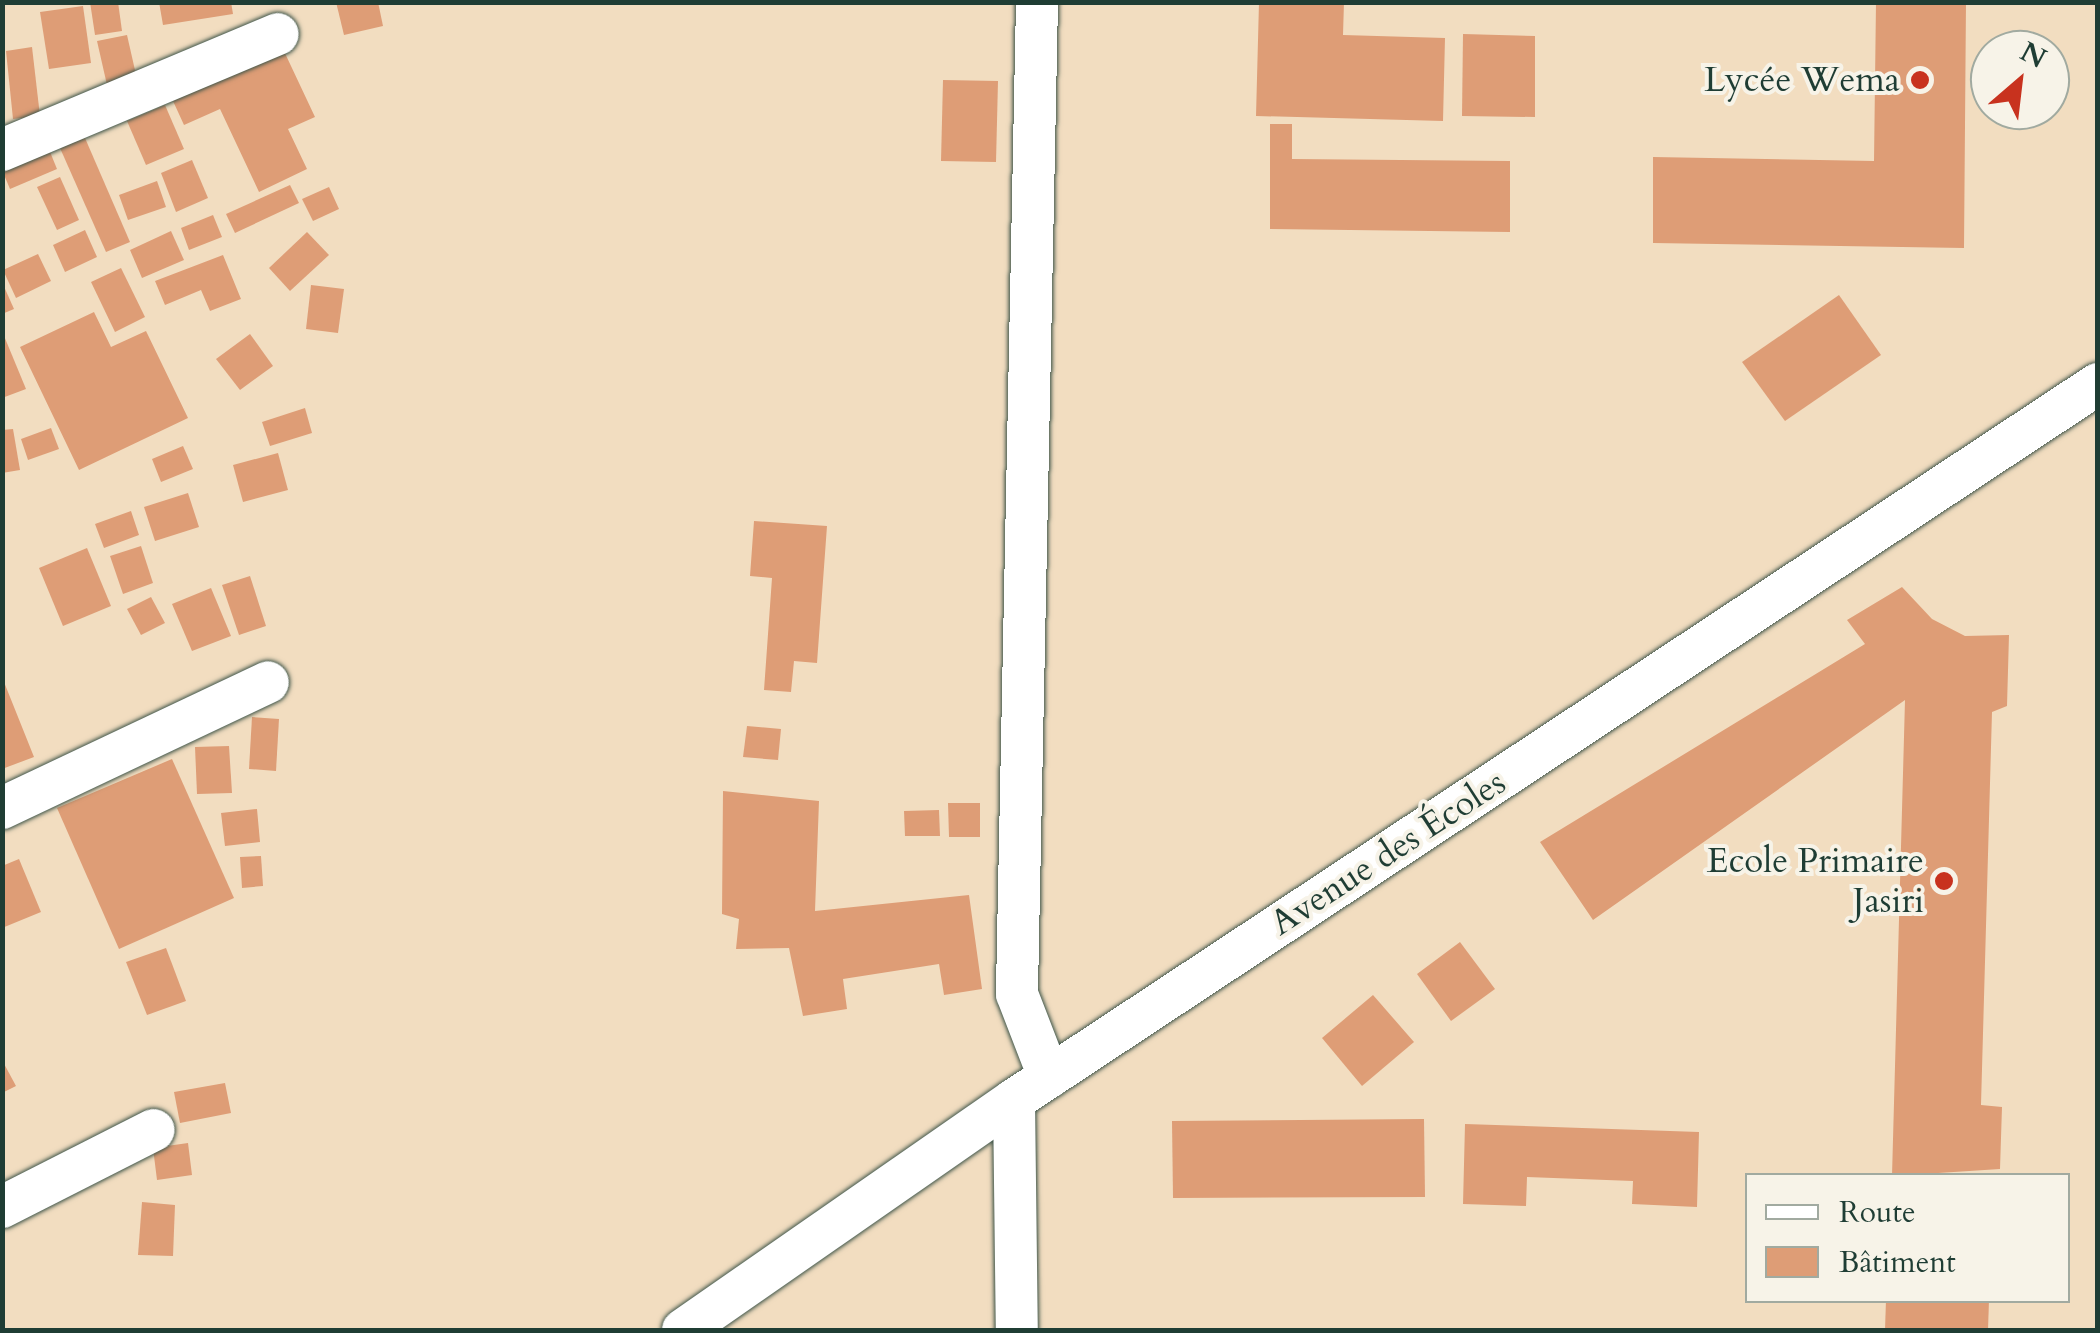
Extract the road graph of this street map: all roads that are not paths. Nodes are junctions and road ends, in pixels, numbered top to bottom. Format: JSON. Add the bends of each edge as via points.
{"nodes":[{"id":1,"x":1037,"y":2,"type":"edge"},
{"id":2,"x":278,"y":34,"type":"dead end"},
{"id":3,"x":2,"y":150,"type":"edge"},
{"id":4,"x":2098,"y":384,"type":"edge"},
{"id":5,"x":268,"y":682,"type":"dead end"},
{"id":6,"x":2,"y":808,"type":"edge"},
{"id":7,"x":1032,"y":1089,"type":"junction"},
{"id":8,"x":154,"y":1130,"type":"dead end"},
{"id":9,"x":2,"y":1207,"type":"edge"},
{"id":10,"x":683,"y":1330,"type":"edge"},
{"id":11,"x":1017,"y":1330,"type":"edge"}],
"edges":[{"from":1,"to":7,"type":"street","via":[[1016,994]]},
{"from":2,"to":3,"type":"street"},
{"from":4,"to":7,"type":"street","name":"Avenue des Écoles"},
{"from":5,"to":6,"type":"street"},
{"from":7,"to":10,"type":"street","name":"Avenue des Écoles"},
{"from":7,"to":11,"type":"street"},
{"from":8,"to":9,"type":"street"}]}
